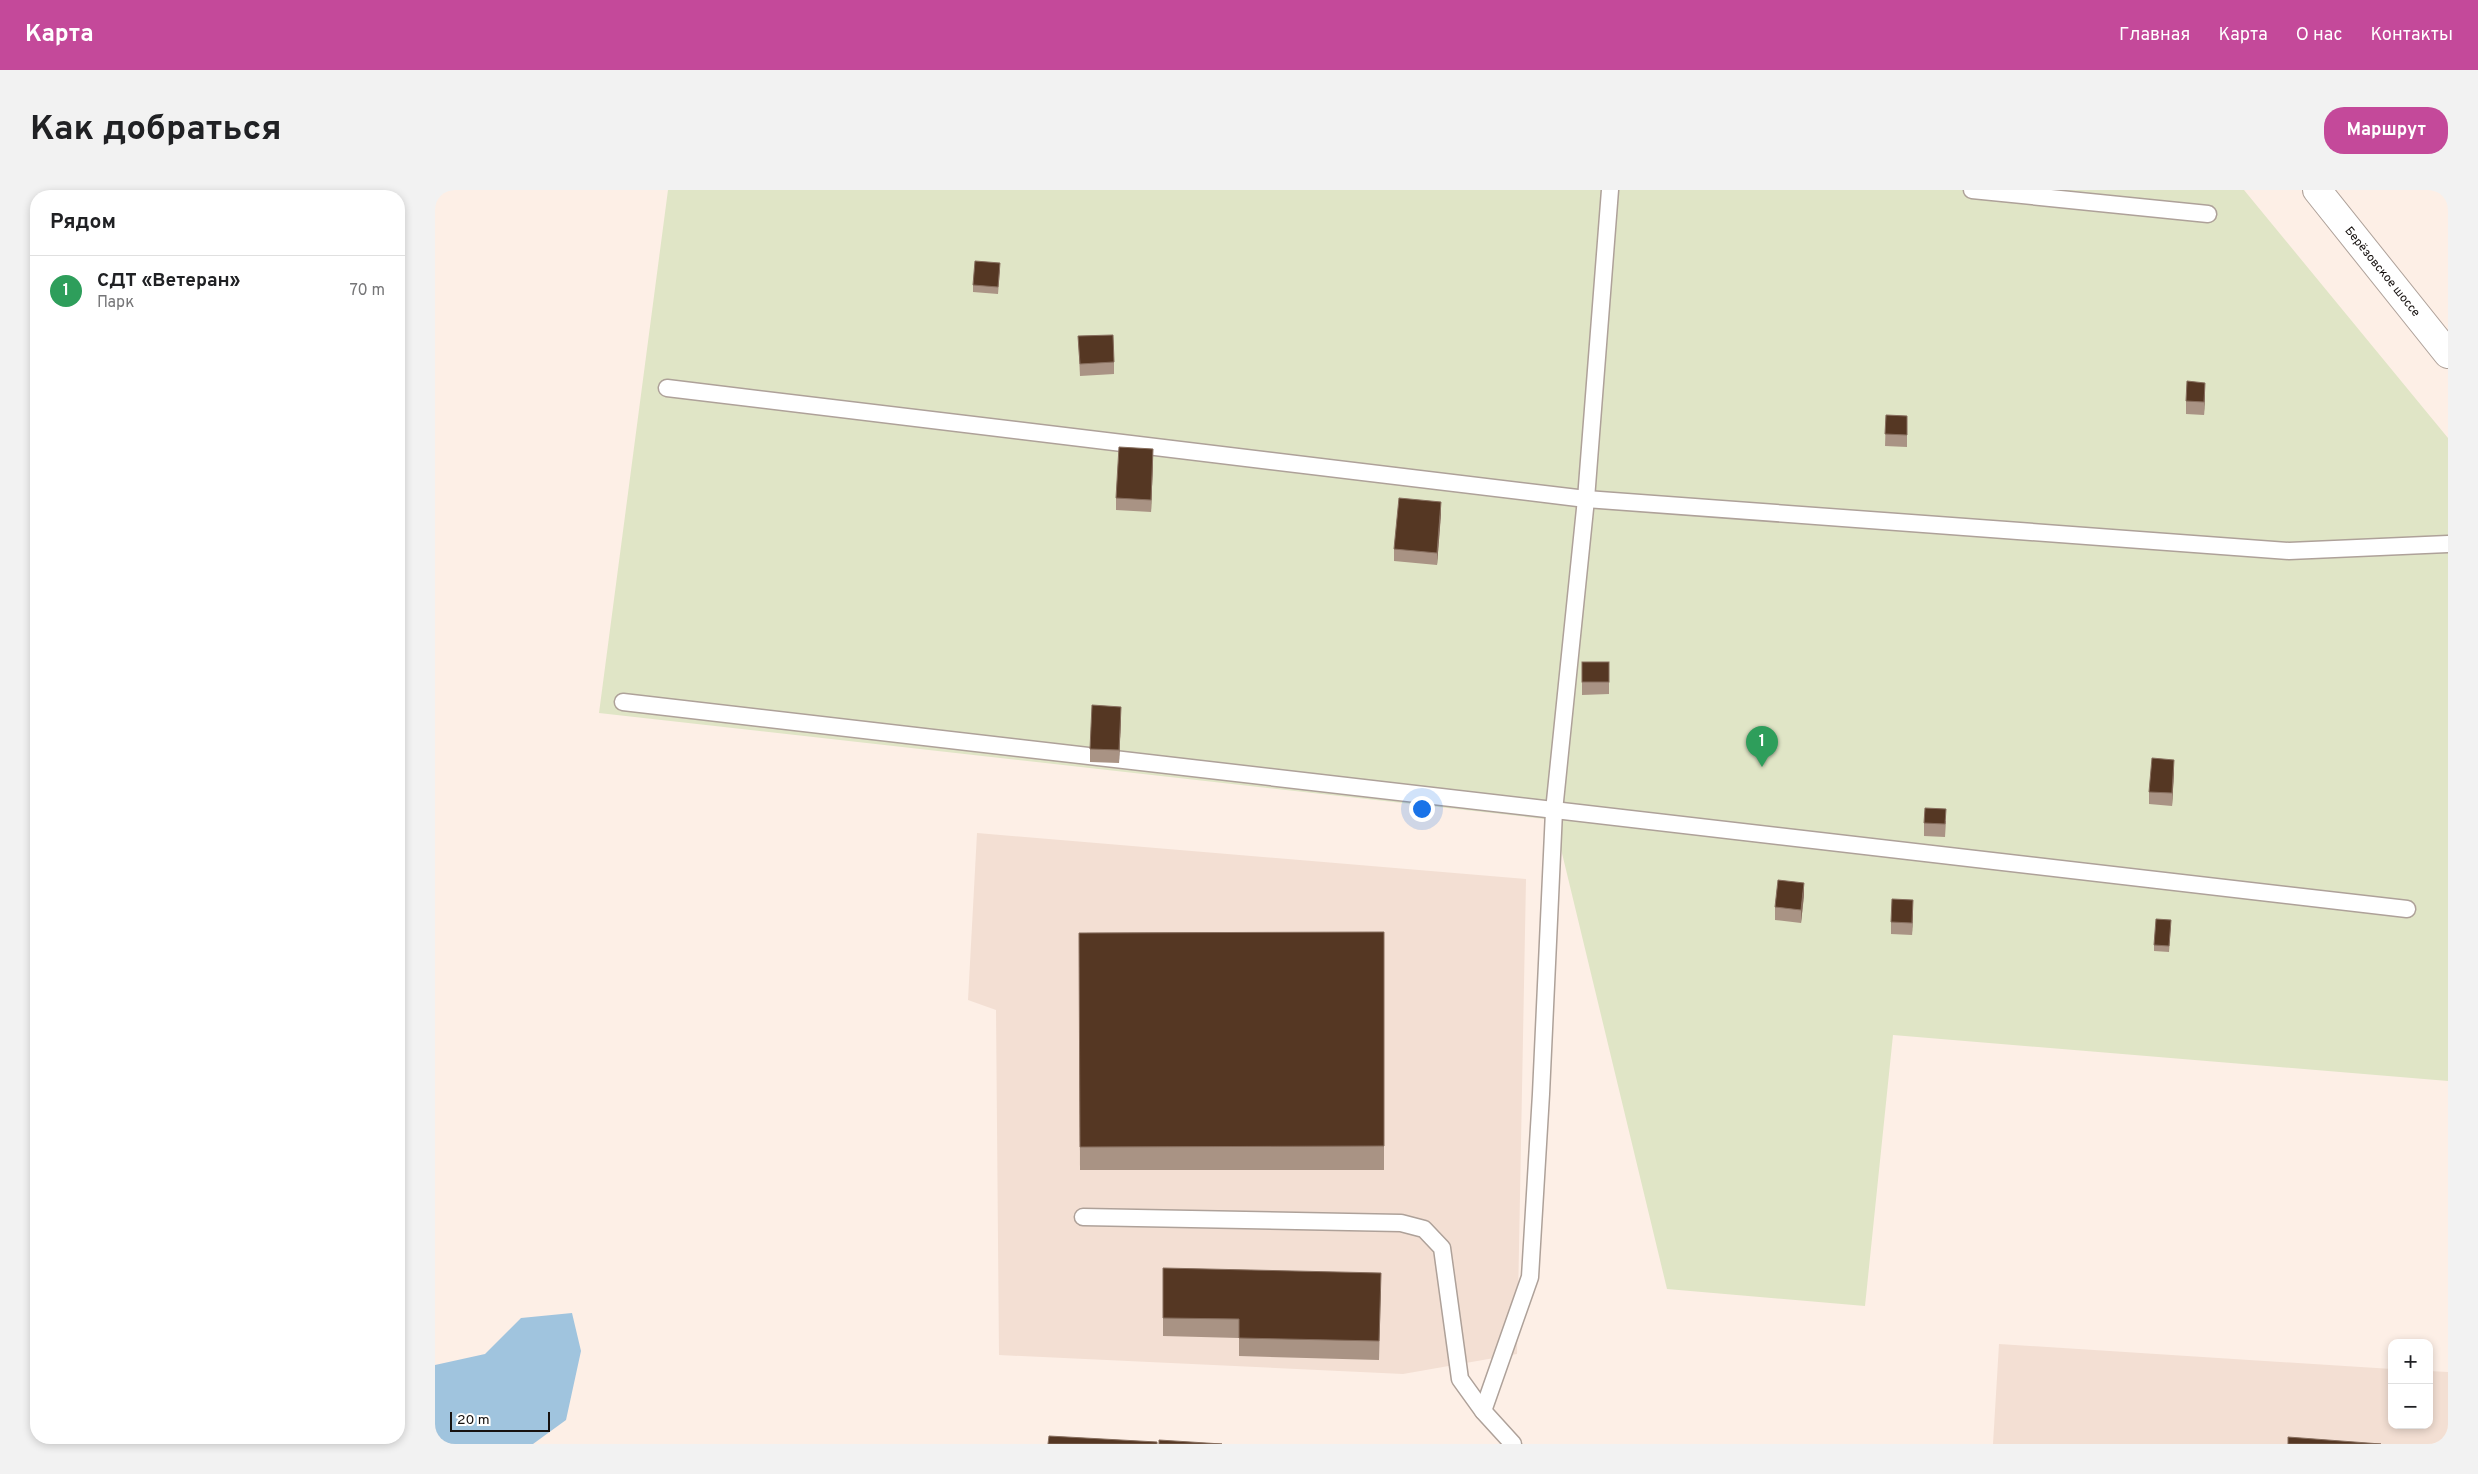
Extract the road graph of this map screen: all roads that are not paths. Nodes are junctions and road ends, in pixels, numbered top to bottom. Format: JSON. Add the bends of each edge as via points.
{"nodes":[{"id":1,"x":1610,"y":190,"type":"edge"},
{"id":2,"x":1972,"y":190,"type":"edge"},
{"id":3,"x":2317,"y":190,"type":"edge"},
{"id":4,"x":2208,"y":214,"type":"dead end"},
{"id":5,"x":2448,"y":354,"type":"edge"},
{"id":6,"x":667,"y":388,"type":"dead end"},
{"id":7,"x":1586,"y":499,"type":"junction"},
{"id":8,"x":2448,"y":544,"type":"edge"},
{"id":9,"x":623,"y":702,"type":"dead end"},
{"id":10,"x":1554,"y":811,"type":"junction"},
{"id":11,"x":2407,"y":909,"type":"dead end"},
{"id":12,"x":1083,"y":1217,"type":"dead end"},
{"id":13,"x":1483,"y":1411,"type":"junction"},
{"id":14,"x":1513,"y":1444,"type":"edge"}],
"edges":[{"from":1,"to":7,"type":"lane"},
{"from":2,"to":4,"type":"lane"},
{"from":3,"to":5,"type":"street","name":"Берёзовское шоссе"},
{"from":6,"to":7,"type":"lane"},
{"from":7,"to":8,"type":"lane","via":[[2289,551]]},
{"from":7,"to":10,"type":"lane"},
{"from":9,"to":10,"type":"lane"},
{"from":10,"to":11,"type":"lane"},
{"from":10,"to":13,"type":"lane","via":[[1530,1277]]},
{"from":12,"to":13,"type":"lane","via":[[1401,1223],[1424,1229],[1441,1248],[1460,1379]]},
{"from":13,"to":14,"type":"lane"}]}
